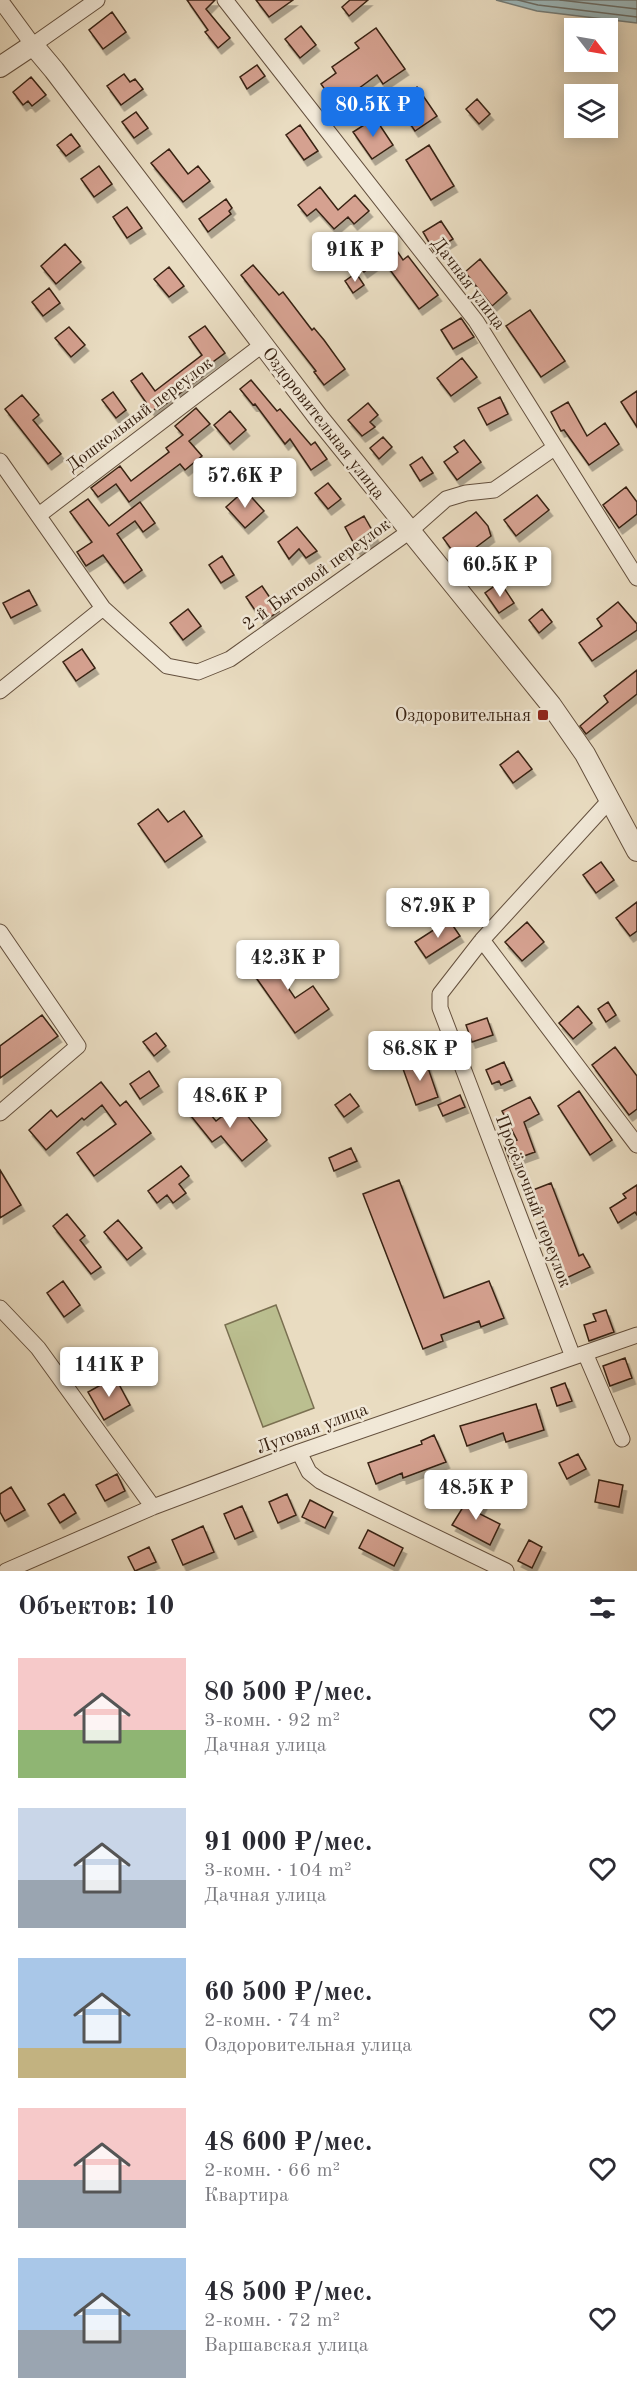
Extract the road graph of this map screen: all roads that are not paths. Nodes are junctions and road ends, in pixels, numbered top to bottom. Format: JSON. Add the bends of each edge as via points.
{"nodes":[{"id":1,"x":0,"y":0,"type":"edge"},
{"id":2,"x":97,"y":0,"type":"edge"},
{"id":3,"x":225,"y":0,"type":"edge"},
{"id":4,"x":33,"y":45,"type":"junction"},
{"id":5,"x":0,"y":67,"type":"edge"},
{"id":6,"x":262,"y":345,"type":"junction"},
{"id":7,"x":554,"y":448,"type":"junction"},
{"id":8,"x":0,"y":461,"type":"edge"},
{"id":9,"x":39,"y":515,"type":"junction"},
{"id":10,"x":410,"y":531,"type":"junction"},
{"id":11,"x":637,"y":578,"type":"edge"},
{"id":12,"x":103,"y":608,"type":"junction"},
{"id":13,"x":0,"y":691,"type":"edge"},
{"id":14,"x":609,"y":801,"type":"junction"},
{"id":15,"x":637,"y":851,"type":"edge"},
{"id":16,"x":0,"y":932,"type":"edge"},
{"id":17,"x":482,"y":940,"type":"junction"},
{"id":18,"x":0,"y":1113,"type":"edge"},
{"id":19,"x":637,"y":1145,"type":"edge"},
{"id":20,"x":0,"y":1308,"type":"edge"},
{"id":21,"x":637,"y":1335,"type":"edge"},
{"id":22,"x":579,"y":1355,"type":"junction"},
{"id":23,"x":622,"y":1439,"type":"dead end"},
{"id":24,"x":299,"y":1452,"type":"junction"},
{"id":25,"x":153,"y":1507,"type":"junction"},
{"id":26,"x":6,"y":1571,"type":"edge"},
{"id":27,"x":506,"y":1571,"type":"edge"}],
"edges":[{"from":1,"to":4,"type":"street","name":"Оздоровительная улица"},
{"from":2,"to":4,"type":"street"},
{"from":3,"to":7,"type":"street","name":"Дачная улица","via":[[476,321]]},
{"from":4,"to":5,"type":"street"},
{"from":4,"to":6,"type":"street","name":"Оздоровительная улица"},
{"from":6,"to":9,"type":"street","name":"Дошкольный переулок"},
{"from":6,"to":10,"type":"street","name":"Оздоровительная улица"},
{"from":7,"to":10,"type":"street","name":"2-й Бытовой переулок","via":[[494,490],[446,499]]},
{"from":7,"to":11,"type":"street","name":"Дачная улица"},
{"from":8,"to":9,"type":"street","name":"2-й Бытовой переулок"},
{"from":9,"to":12,"type":"street","name":"2-й Бытовой переулок"},
{"from":10,"to":12,"type":"street","name":"2-й Бытовой переулок","via":[[230,659],[198,672],[167,666]]},
{"from":10,"to":14,"type":"street","name":"Оздоровительная улица","via":[[551,705],[585,754]]},
{"from":12,"to":13,"type":"street"},
{"from":14,"to":15,"type":"street","name":"Оздоровительная улица"},
{"from":14,"to":17,"type":"street","name":"Просёлочный переулок"},
{"from":16,"to":18,"type":"street","via":[[78,1046]]},
{"from":17,"to":19,"type":"street"},
{"from":17,"to":22,"type":"street","name":"Просёлочный переулок","via":[[440,994],[440,1008]]},
{"from":20,"to":25,"type":"street","via":[[38,1348]]},
{"from":21,"to":22,"type":"street","name":"Луговая улица"},
{"from":22,"to":23,"type":"street","name":"Просёлочный переулок"},
{"from":22,"to":24,"type":"street","name":"Луговая улица"},
{"from":24,"to":25,"type":"street","name":"Луговая улица"},
{"from":24,"to":27,"type":"street","via":[[309,1472],[320,1481]]},
{"from":25,"to":26,"type":"street","name":"Луговая улица"}]}
